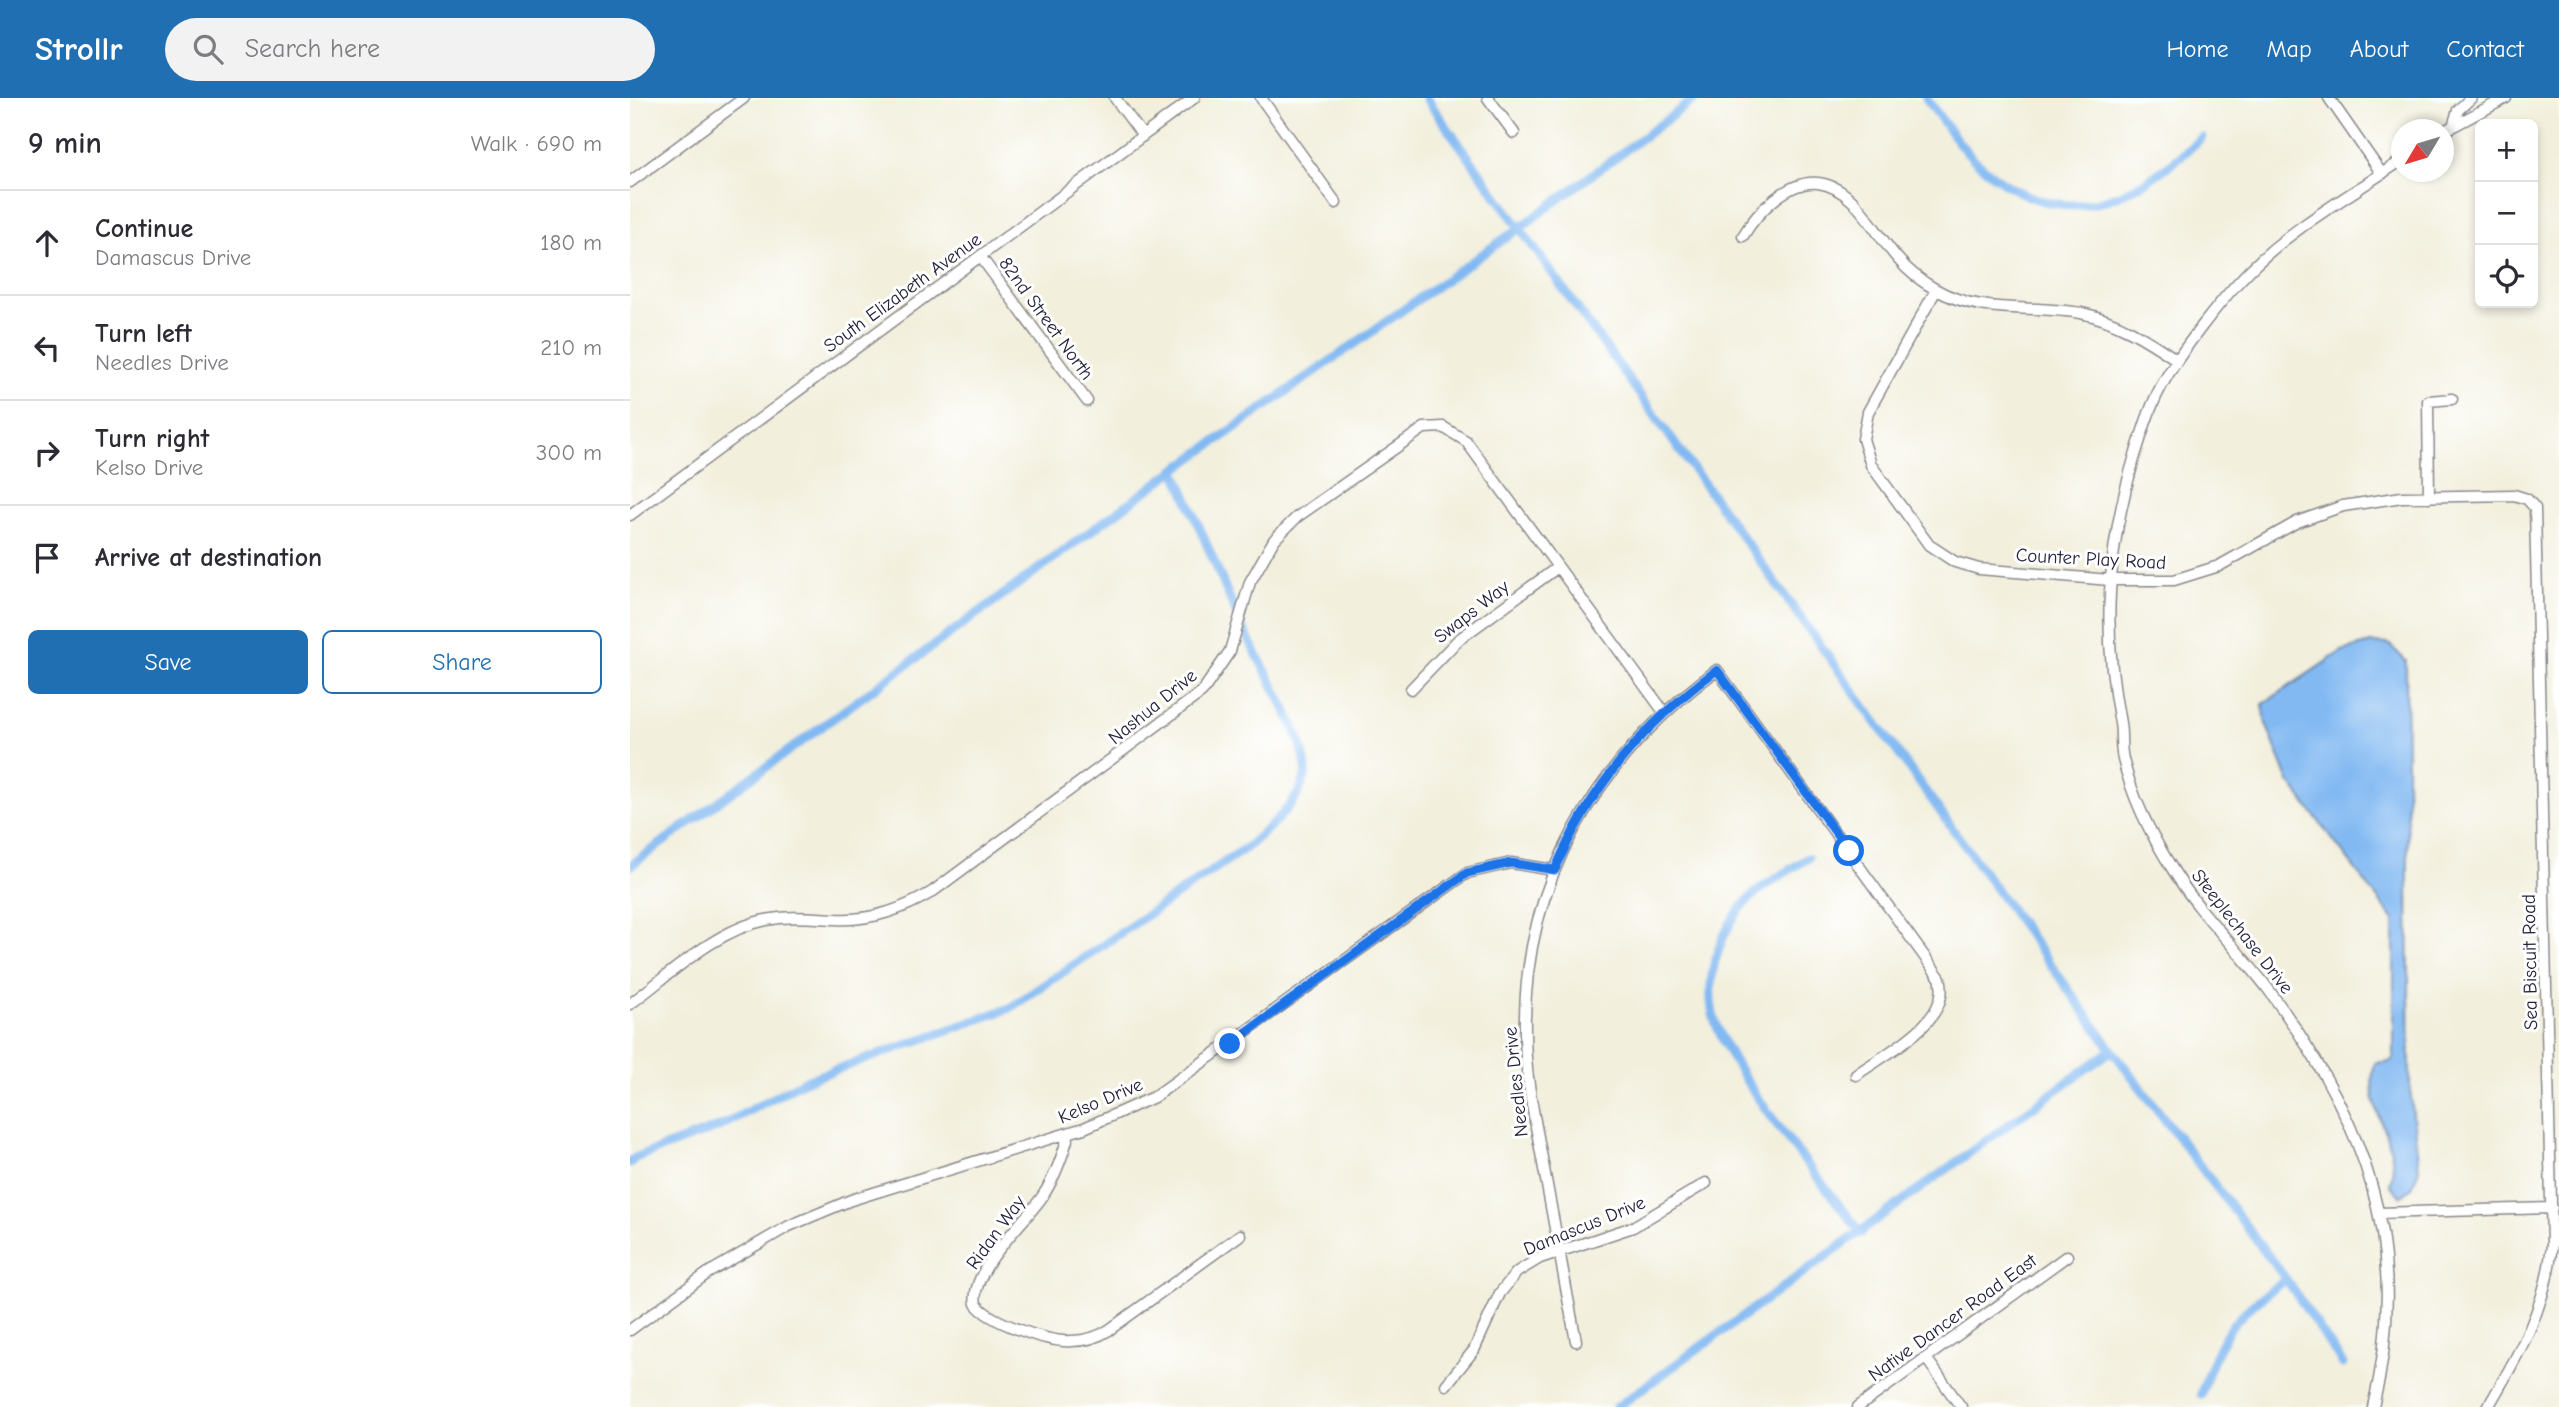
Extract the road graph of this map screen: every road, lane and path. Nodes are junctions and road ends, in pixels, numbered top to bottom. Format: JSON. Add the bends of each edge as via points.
{"nodes":[{"id":1,"x":744,"y":98,"type":"edge"},
{"id":2,"x":1115,"y":98,"type":"edge"},
{"id":3,"x":1194,"y":98,"type":"edge"},
{"id":4,"x":1261,"y":98,"type":"edge"},
{"id":5,"x":1488,"y":98,"type":"edge"},
{"id":6,"x":2329,"y":98,"type":"edge"},
{"id":7,"x":2472,"y":98,"type":"edge"},
{"id":8,"x":2506,"y":98,"type":"edge"},
{"id":9,"x":2454,"y":123,"type":"joint"},
{"id":10,"x":1514,"y":133,"type":"dead end"},
{"id":11,"x":1143,"y":136,"type":"junction"},
{"id":12,"x":2391,"y":168,"type":"edge"},
{"id":13,"x":2382,"y":174,"type":"junction"},
{"id":14,"x":630,"y":182,"type":"edge"},
{"id":15,"x":1336,"y":202,"type":"dead end"},
{"id":16,"x":1743,"y":236,"type":"dead end"},
{"id":17,"x":980,"y":256,"type":"junction"},
{"id":18,"x":1936,"y":290,"type":"junction"},
{"id":19,"x":2177,"y":360,"type":"junction"},
{"id":20,"x":2452,"y":399,"type":"dead end"},
{"id":21,"x":1087,"y":401,"type":"dead end"},
{"id":22,"x":2429,"y":497,"type":"junction"},
{"id":23,"x":2532,"y":503,"type":"joint"},
{"id":24,"x":630,"y":515,"type":"edge"},
{"id":25,"x":1558,"y":567,"type":"junction"},
{"id":26,"x":2110,"y":580,"type":"junction"},
{"id":27,"x":1411,"y":689,"type":"dead end"},
{"id":28,"x":1664,"y":712,"type":"junction"},
{"id":29,"x":1555,"y":870,"type":"junction"},
{"id":30,"x":630,"y":1004,"type":"edge"},
{"id":31,"x":1856,"y":1075,"type":"dead end"},
{"id":32,"x":1069,"y":1133,"type":"junction"},
{"id":33,"x":1706,"y":1183,"type":"dead end"},
{"id":34,"x":2552,"y":1208,"type":"junction"},
{"id":35,"x":2379,"y":1213,"type":"junction"},
{"id":36,"x":1240,"y":1235,"type":"dead end"},
{"id":37,"x":1559,"y":1252,"type":"junction"},
{"id":38,"x":2067,"y":1256,"type":"dead end"},
{"id":39,"x":630,"y":1329,"type":"edge"},
{"id":40,"x":1576,"y":1341,"type":"dead end"},
{"id":41,"x":1926,"y":1358,"type":"junction"},
{"id":42,"x":1446,"y":1385,"type":"dead end"},
{"id":43,"x":1858,"y":1407,"type":"edge"},
{"id":44,"x":1962,"y":1407,"type":"edge"},
{"id":45,"x":2373,"y":1407,"type":"edge"},
{"id":46,"x":2488,"y":1407,"type":"edge"}],
"edges":[{"from":1,"to":14,"type":"street"},
{"from":2,"to":11,"type":"street"},
{"from":3,"to":11,"type":"street","name":"South Elizabeth Avenue"},
{"from":4,"to":15,"type":"street"},
{"from":5,"to":10,"type":"street"},
{"from":6,"to":13,"type":"street"},
{"from":7,"to":9,"type":"street","via":[[2458,110]]},
{"from":8,"to":9,"type":"street","via":[[2465,122]]},
{"from":11,"to":17,"type":"street","name":"South Elizabeth Avenue"},
{"from":12,"to":13,"type":"street","name":"Steeplechase Drive"},
{"from":13,"to":19,"type":"street","name":"Steeplechase Drive","via":[[2294,232],[2249,271]]},
{"from":16,"to":18,"type":"street","via":[[1751,222],[1790,189],[1807,183],[1825,184],[1847,197],[1905,267]]},
{"from":17,"to":21,"type":"street","name":"82nd Street North"},
{"from":17,"to":24,"type":"street","name":"South Elizabeth Avenue"},
{"from":18,"to":19,"type":"street","via":[[1984,307],[2101,318]]},
{"from":18,"to":26,"type":"street","name":"Counter Play Road","via":[[1868,412],[1864,439],[1871,465],[1926,541],[1955,562],[1979,569]]},
{"from":19,"to":26,"type":"street","name":"Steeplechase Drive","via":[[2147,417],[2123,498]]},
{"from":20,"to":22,"type":"street","via":[[2428,401]]},
{"from":22,"to":23,"type":"street","name":"Counter Play Road","via":[[2514,495]]},
{"from":22,"to":26,"type":"street","name":"Counter Play Road","via":[[2361,502],[2320,513],[2276,532],[2219,566],[2187,577],[2160,582]]},
{"from":23,"to":34,"type":"street","name":"Sea Biscuit Road","via":[[2536,515]]},
{"from":25,"to":27,"type":"street","name":"Swaps Way","via":[[1458,640]]},
{"from":25,"to":28,"type":"street","name":"Nashua Drive"},
{"from":25,"to":30,"type":"street","name":"Nashua Drive","via":[[1462,437],[1443,427],[1418,430],[1297,517],[1274,540],[1250,582],[1230,651],[1202,692],[942,885],[904,907],[867,918],[782,917],[745,926],[716,941]]},
{"from":26,"to":35,"type":"street","name":"Steeplechase Drive","via":[[2107,609],[2113,695],[2122,756],[2144,815],[2190,896],[2265,985],[2317,1059],[2363,1151]]},
{"from":28,"to":29,"type":"street","name":"Needles Drive","via":[[1623,755],[1593,796]]},
{"from":28,"to":31,"type":"street","name":"Needles Drive","via":[[1717,670],[1940,978],[1941,1003],[1936,1014]]},
{"from":29,"to":32,"type":"street","name":"Kelso Drive","via":[[1511,863],[1467,873],[1177,1082],[1129,1110]]},
{"from":29,"to":37,"type":"street","name":"Needles Drive","via":[[1532,947],[1525,1034],[1530,1091]]},
{"from":32,"to":36,"type":"street","name":"Ridan Way","via":[[1044,1195],[1001,1246],[978,1285],[976,1304],[988,1316],[1059,1341],[1095,1337]]},
{"from":32,"to":39,"type":"street","name":"Kelso Drive","via":[[851,1200],[789,1226],[717,1267]]},
{"from":33,"to":37,"type":"street","name":"Damascus Drive","via":[[1633,1227]]},
{"from":34,"to":35,"type":"street"},
{"from":34,"to":46,"type":"street","name":"Sea Biscuit Road","via":[[2550,1269],[2540,1308]]},
{"from":35,"to":45,"type":"street","name":"Steeplechase Drive","via":[[2387,1287],[2381,1377]]},
{"from":37,"to":40,"type":"street","name":"Needles Drive"},
{"from":37,"to":42,"type":"street","name":"Damascus Drive","via":[[1528,1264],[1508,1282],[1474,1350]]},
{"from":38,"to":41,"type":"street","name":"Native Dancer Road East"},
{"from":41,"to":43,"type":"street","name":"Native Dancer Road East"},
{"from":41,"to":44,"type":"street"}]}
